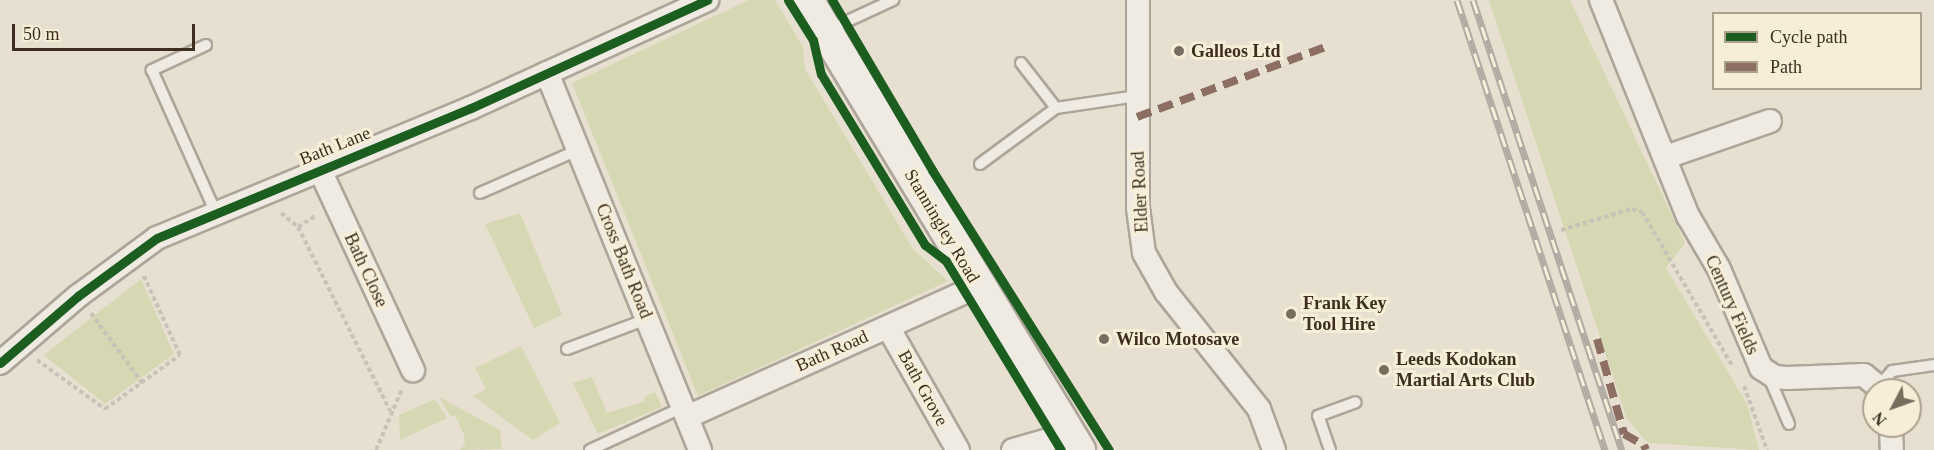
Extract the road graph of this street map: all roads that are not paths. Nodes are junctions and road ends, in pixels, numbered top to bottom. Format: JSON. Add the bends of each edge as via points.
{"nodes":[{"id":1,"x":707,"y":0,"type":"edge"},
{"id":2,"x":807,"y":0,"type":"edge"},
{"id":3,"x":893,"y":0,"type":"edge"},
{"id":4,"x":1138,"y":0,"type":"edge"},
{"id":5,"x":1601,"y":0,"type":"edge"},
{"id":6,"x":825,"y":32,"type":"junction"},
{"id":7,"x":206,"y":45,"type":"dead end"},
{"id":8,"x":1021,"y":63,"type":"dead end"},
{"id":9,"x":547,"y":73,"type":"junction"},
{"id":10,"x":1137,"y":96,"type":"junction"},
{"id":11,"x":1056,"y":108,"type":"junction"},
{"id":12,"x":1770,"y":121,"type":"dead end"},
{"id":13,"x":578,"y":150,"type":"junction"},
{"id":14,"x":1666,"y":157,"type":"junction"},
{"id":15,"x":980,"y":164,"type":"dead end"},
{"id":16,"x":320,"y":170,"type":"junction"},
{"id":17,"x":480,"y":193,"type":"dead end"},
{"id":18,"x":215,"y":211,"type":"junction"},
{"id":19,"x":978,"y":286,"type":"junction"},
{"id":20,"x":647,"y":319,"type":"junction"},
{"id":21,"x":888,"y":327,"type":"junction"},
{"id":22,"x":567,"y":350,"type":"dead end"},
{"id":23,"x":0,"y":363,"type":"edge"},
{"id":24,"x":1934,"y":366,"type":"edge"},
{"id":25,"x":412,"y":370,"type":"road end"},
{"id":26,"x":1768,"y":374,"type":"junction"},
{"id":27,"x":1868,"y":378,"type":"edge"},
{"id":28,"x":1887,"y":378,"type":"edge"},
{"id":29,"x":1356,"y":402,"type":"dead end"},
{"id":30,"x":685,"y":412,"type":"junction"},
{"id":31,"x":1789,"y":424,"type":"dead end"},
{"id":32,"x":1074,"y":442,"type":"edge"},
{"id":33,"x":590,"y":450,"type":"edge"},
{"id":34,"x":700,"y":450,"type":"edge"},
{"id":35,"x":958,"y":450,"type":"edge"},
{"id":36,"x":1013,"y":450,"type":"edge"},
{"id":37,"x":1274,"y":450,"type":"edge"},
{"id":38,"x":1330,"y":450,"type":"edge"}],
"edges":[{"from":1,"to":9,"type":"street","name":"Bath Lane"},
{"from":2,"to":6,"type":"street","name":"Stanningley Road"},
{"from":3,"to":6,"type":"lane"},
{"from":4,"to":10,"type":"street","name":"Elder Road"},
{"from":5,"to":14,"type":"street","name":"Century Fields"},
{"from":6,"to":19,"type":"street","name":"Stanningley Road"},
{"from":7,"to":18,"type":"lane","via":[[152,70]]},
{"from":8,"to":11,"type":"lane"},
{"from":9,"to":13,"type":"street","name":"Cross Bath Road"},
{"from":9,"to":16,"type":"street","name":"Bath Lane"},
{"from":10,"to":11,"type":"lane"},
{"from":10,"to":37,"type":"street","name":"Elder Road","via":[[1138,208],[1144,254],[1166,291],[1259,409]]},
{"from":11,"to":15,"type":"lane"},
{"from":12,"to":14,"type":"street"},
{"from":13,"to":17,"type":"lane"},
{"from":13,"to":20,"type":"street","name":"Cross Bath Road"},
{"from":14,"to":26,"type":"street","name":"Century Fields","via":[[1688,216],[1719,269],[1761,368]]},
{"from":16,"to":18,"type":"street","name":"Bath Lane"},
{"from":16,"to":25,"type":"street","name":"Bath Close"},
{"from":18,"to":23,"type":"street","name":"Bath Lane","via":[[157,238],[78,296]]},
{"from":19,"to":21,"type":"street","name":"Bath Road"},
{"from":19,"to":32,"type":"street","name":"Stanningley Road"},
{"from":20,"to":22,"type":"lane"},
{"from":20,"to":30,"type":"street","name":"Cross Bath Road"},
{"from":21,"to":30,"type":"street","name":"Bath Road"},
{"from":21,"to":35,"type":"street","name":"Bath Grove"},
{"from":24,"to":28,"type":"lane","via":[[1892,371]]},
{"from":26,"to":27,"type":"street","name":"Century Fields","via":[[1787,378]]},
{"from":26,"to":31,"type":"lane"},
{"from":29,"to":38,"type":"lane","via":[[1318,416]]},
{"from":30,"to":33,"type":"lane"},
{"from":30,"to":34,"type":"street","name":"Cross Bath Road"},
{"from":32,"to":36,"type":"street"}]}
